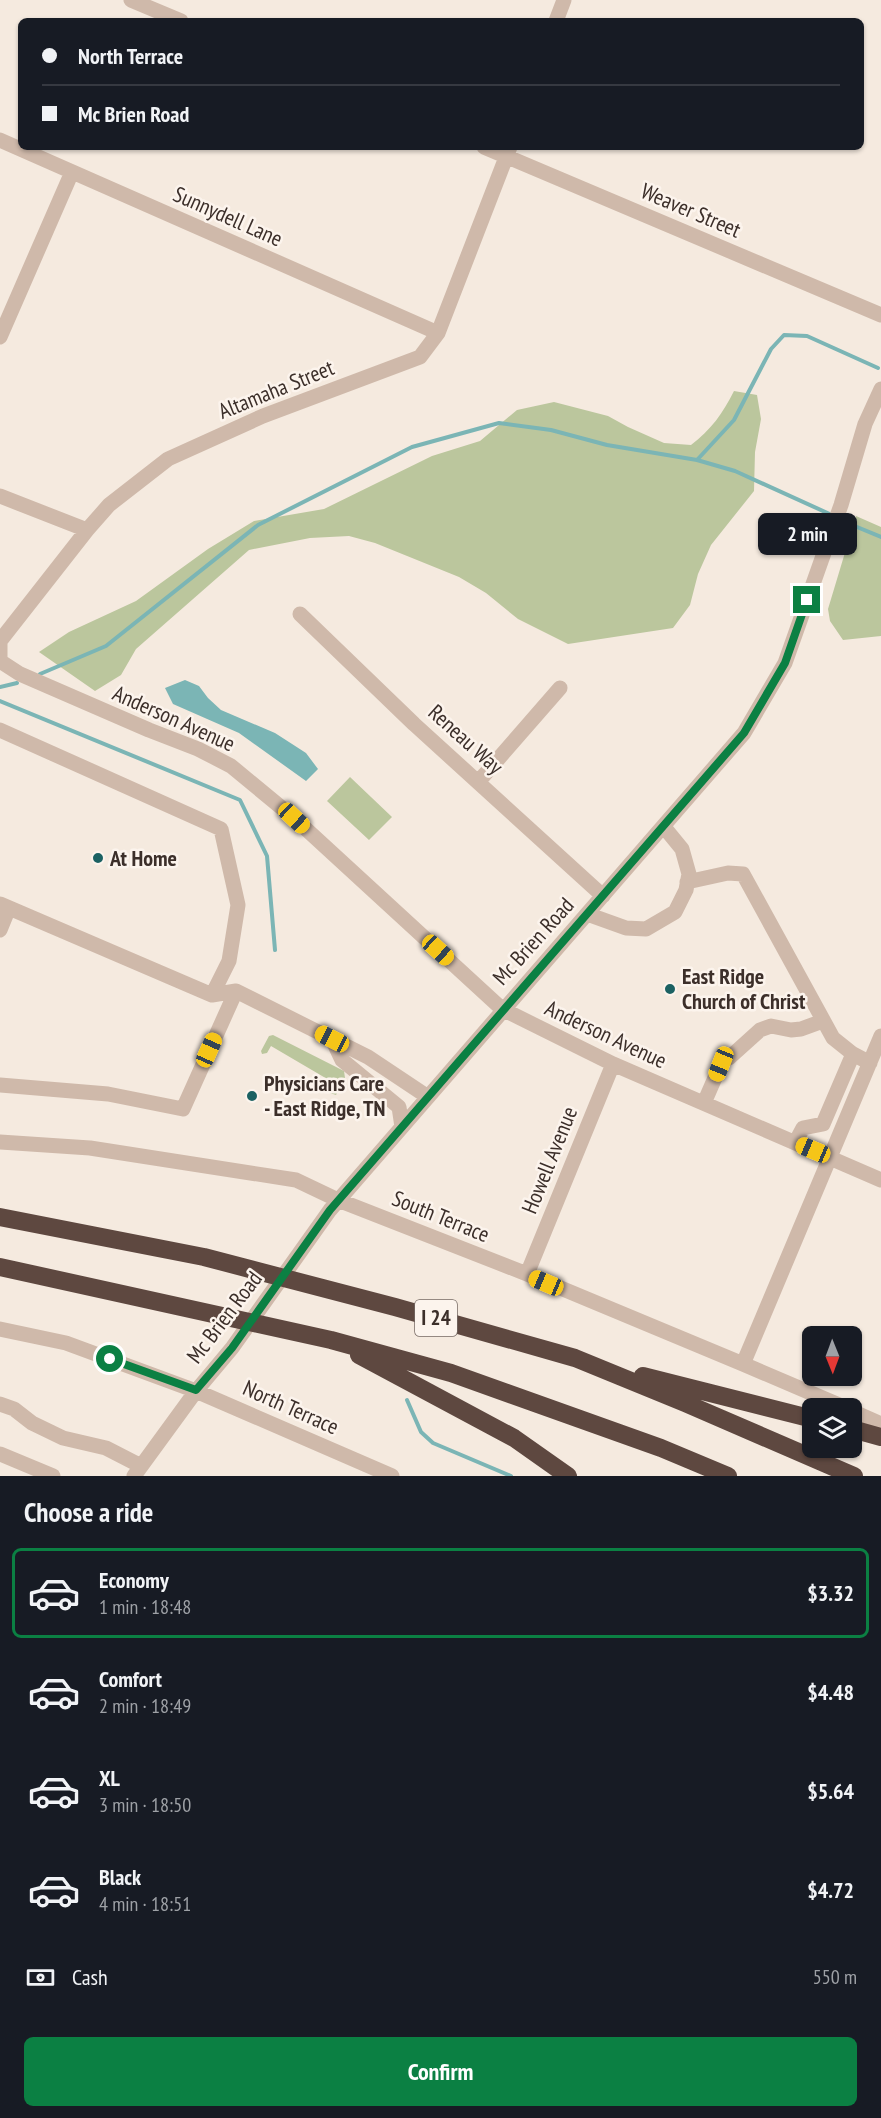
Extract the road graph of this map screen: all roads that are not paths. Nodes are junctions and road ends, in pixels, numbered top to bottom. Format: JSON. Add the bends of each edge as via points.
{"nodes":[{"id":1,"x":131,"y":0,"type":"edge"},
{"id":2,"x":564,"y":0,"type":"edge"},
{"id":3,"x":175,"y":18,"type":"edge"},
{"id":4,"x":557,"y":18,"type":"edge"},
{"id":5,"x":0,"y":140,"type":"edge"},
{"id":6,"x":18,"y":148,"type":"edge"},
{"id":7,"x":22,"y":150,"type":"edge"},
{"id":8,"x":508,"y":152,"type":"edge"},
{"id":9,"x":72,"y":172,"type":"junction"},
{"id":10,"x":881,"y":315,"type":"edge"},
{"id":11,"x":438,"y":333,"type":"junction"},
{"id":12,"x":0,"y":337,"type":"edge"},
{"id":13,"x":881,"y":389,"type":"edge"},
{"id":14,"x":0,"y":496,"type":"edge"},
{"id":15,"x":87,"y":530,"type":"junction"},
{"id":16,"x":300,"y":614,"type":"dead end"},
{"id":17,"x":0,"y":641,"type":"edge"},
{"id":18,"x":560,"y":688,"type":"dead end"},
{"id":19,"x":0,"y":730,"type":"edge"},
{"id":20,"x":479,"y":781,"type":"junction"},
{"id":21,"x":664,"y":827,"type":"junction"},
{"id":22,"x":687,"y":882,"type":"junction"},
{"id":23,"x":603,"y":896,"type":"junction"},
{"id":24,"x":4,"y":906,"type":"edge"},
{"id":25,"x":587,"y":914,"type":"junction"},
{"id":26,"x":0,"y":930,"type":"edge"},
{"id":27,"x":236,"y":991,"type":"junction"},
{"id":28,"x":212,"y":995,"type":"junction"},
{"id":29,"x":502,"y":1009,"type":"junction"},
{"id":30,"x":823,"y":1021,"type":"junction"},
{"id":31,"x":881,"y":1036,"type":"edge"},
{"id":32,"x":332,"y":1039,"type":"junction"},
{"id":33,"x":853,"y":1054,"type":"junction"},
{"id":34,"x":870,"y":1063,"type":"junction"},
{"id":35,"x":613,"y":1064,"type":"junction"},
{"id":36,"x":0,"y":1085,"type":"edge"},
{"id":37,"x":428,"y":1097,"type":"junction"},
{"id":38,"x":704,"y":1103,"type":"junction"},
{"id":39,"x":402,"y":1127,"type":"junction"},
{"id":40,"x":0,"y":1142,"type":"edge"},
{"id":41,"x":795,"y":1143,"type":"junction"},
{"id":42,"x":830,"y":1158,"type":"junction"},
{"id":43,"x":881,"y":1180,"type":"edge"},
{"id":44,"x":334,"y":1205,"type":"junction"},
{"id":45,"x":0,"y":1217,"type":"edge"},
{"id":46,"x":0,"y":1267,"type":"edge"},
{"id":47,"x":527,"y":1274,"type":"junction"},
{"id":48,"x":0,"y":1329,"type":"edge"},
{"id":49,"x":331,"y":1340,"type":"junction"},
{"id":50,"x":574,"y":1358,"type":"junction"},
{"id":51,"x":743,"y":1364,"type":"junction"},
{"id":52,"x":196,"y":1390,"type":"junction"},
{"id":53,"x":823,"y":1398,"type":"edge"},
{"id":54,"x":0,"y":1404,"type":"edge"},
{"id":55,"x":862,"y":1415,"type":"edge"},
{"id":56,"x":802,"y":1416,"type":"edge"},
{"id":57,"x":881,"y":1424,"type":"edge"},
{"id":58,"x":862,"y":1432,"type":"edge"},
{"id":59,"x":881,"y":1437,"type":"edge"},
{"id":60,"x":0,"y":1454,"type":"edge"},
{"id":61,"x":138,"y":1471,"type":"edge"},
{"id":62,"x":53,"y":1476,"type":"edge"},
{"id":63,"x":392,"y":1476,"type":"edge"},
{"id":64,"x":568,"y":1476,"type":"edge"},
{"id":65,"x":728,"y":1476,"type":"edge"},
{"id":66,"x":854,"y":1476,"type":"edge"}],
"edges":[{"from":1,"to":3,"type":"street"},
{"from":2,"to":4,"type":"street"},
{"from":5,"to":6,"type":"street","name":"Sunnydell Lane"},
{"from":7,"to":9,"type":"street","name":"Sunnydell Lane"},
{"from":8,"to":10,"type":"street","name":"Weaver Street"},
{"from":8,"to":11,"type":"street","name":"Altamaha Street"},
{"from":9,"to":11,"type":"street","name":"Sunnydell Lane"},
{"from":9,"to":12,"type":"street"},
{"from":11,"to":15,"type":"street","name":"Altamaha Street","via":[[420,357],[263,416],[168,459],[109,505]]},
{"from":13,"to":21,"type":"street","name":"Mc Brien Road","via":[[865,424],[785,663],[744,733]]},
{"from":14,"to":15,"type":"street"},
{"from":15,"to":17,"type":"street","name":"Altamaha Street"},
{"from":16,"to":20,"type":"street","name":"Reneau Way"},
{"from":17,"to":29,"type":"street","name":"Anderson Avenue","via":[[0,661],[20,674],[231,766],[294,818]]},
{"from":18,"to":20,"type":"street"},
{"from":19,"to":28,"type":"street","via":[[221,829],[238,905],[230,961]]},
{"from":20,"to":23,"type":"street","name":"Reneau Way"},
{"from":21,"to":22,"type":"street","via":[[682,849],[689,874]]},
{"from":21,"to":23,"type":"street","name":"Mc Brien Road"},
{"from":22,"to":25,"type":"street","via":[[675,912],[646,929],[626,928]]},
{"from":22,"to":30,"type":"street","via":[[728,873],[743,874]]},
{"from":23,"to":25,"type":"street","name":"Mc Brien Road"},
{"from":24,"to":26,"type":"street"},
{"from":24,"to":28,"type":"street"},
{"from":25,"to":29,"type":"street","name":"Mc Brien Road"},
{"from":27,"to":28,"type":"street"},
{"from":27,"to":32,"type":"street"},
{"from":27,"to":36,"type":"street","via":[[183,1109],[108,1094]]},
{"from":29,"to":35,"type":"street","name":"Anderson Avenue"},
{"from":29,"to":37,"type":"street","name":"Mc Brien Road"},
{"from":30,"to":33,"type":"street","via":[[833,1038]]},
{"from":30,"to":38,"type":"street","via":[[801,1029],[771,1026],[760,1030],[725,1061]]},
{"from":31,"to":34,"type":"street"},
{"from":32,"to":37,"type":"street","via":[[368,1057]]},
{"from":32,"to":39,"type":"street","via":[[342,1060],[399,1107]]},
{"from":33,"to":34,"type":"street"},
{"from":33,"to":41,"type":"street","via":[[823,1125],[803,1128]]},
{"from":34,"to":42,"type":"street"},
{"from":35,"to":38,"type":"street","name":"Anderson Avenue"},
{"from":35,"to":47,"type":"street","name":"Howell Avenue"},
{"from":37,"to":39,"type":"street","name":"Mc Brien Road"},
{"from":38,"to":41,"type":"street","name":"Anderson Avenue"},
{"from":39,"to":44,"type":"street","name":"Mc Brien Road"},
{"from":40,"to":44,"type":"street","name":"South Terrace","via":[[90,1148],[296,1180]]},
{"from":41,"to":42,"type":"street","name":"Anderson Avenue"},
{"from":42,"to":43,"type":"street","name":"Anderson Avenue"},
{"from":42,"to":51,"type":"street"},
{"from":44,"to":47,"type":"street","name":"South Terrace"},
{"from":44,"to":52,"type":"street","name":"Mc Brien Road","via":[[232,1348]]},
{"from":45,"to":50,"type":"highway","number":"I 24","via":[[204,1257]]},
{"from":46,"to":49,"type":"highway","number":"I 24"},
{"from":47,"to":51,"type":"street","name":"South Terrace"},
{"from":48,"to":52,"type":"street","name":"North Terrace","via":[[66,1343]]},
{"from":49,"to":64,"type":"highway","via":[[514,1438]]},
{"from":49,"to":65,"type":"highway","number":"I 24","via":[[451,1372]]},
{"from":50,"to":56,"type":"highway"},
{"from":50,"to":66,"type":"highway","number":"I 24"},
{"from":51,"to":53,"type":"street","name":"South Terrace"},
{"from":52,"to":61,"type":"street","name":"Mc Brien Road"},
{"from":52,"to":63,"type":"street","name":"North Terrace"},
{"from":54,"to":61,"type":"street","via":[[63,1438],[106,1448]]},
{"from":55,"to":57,"type":"street"},
{"from":58,"to":59,"type":"highway"},
{"from":60,"to":62,"type":"street"}]}
